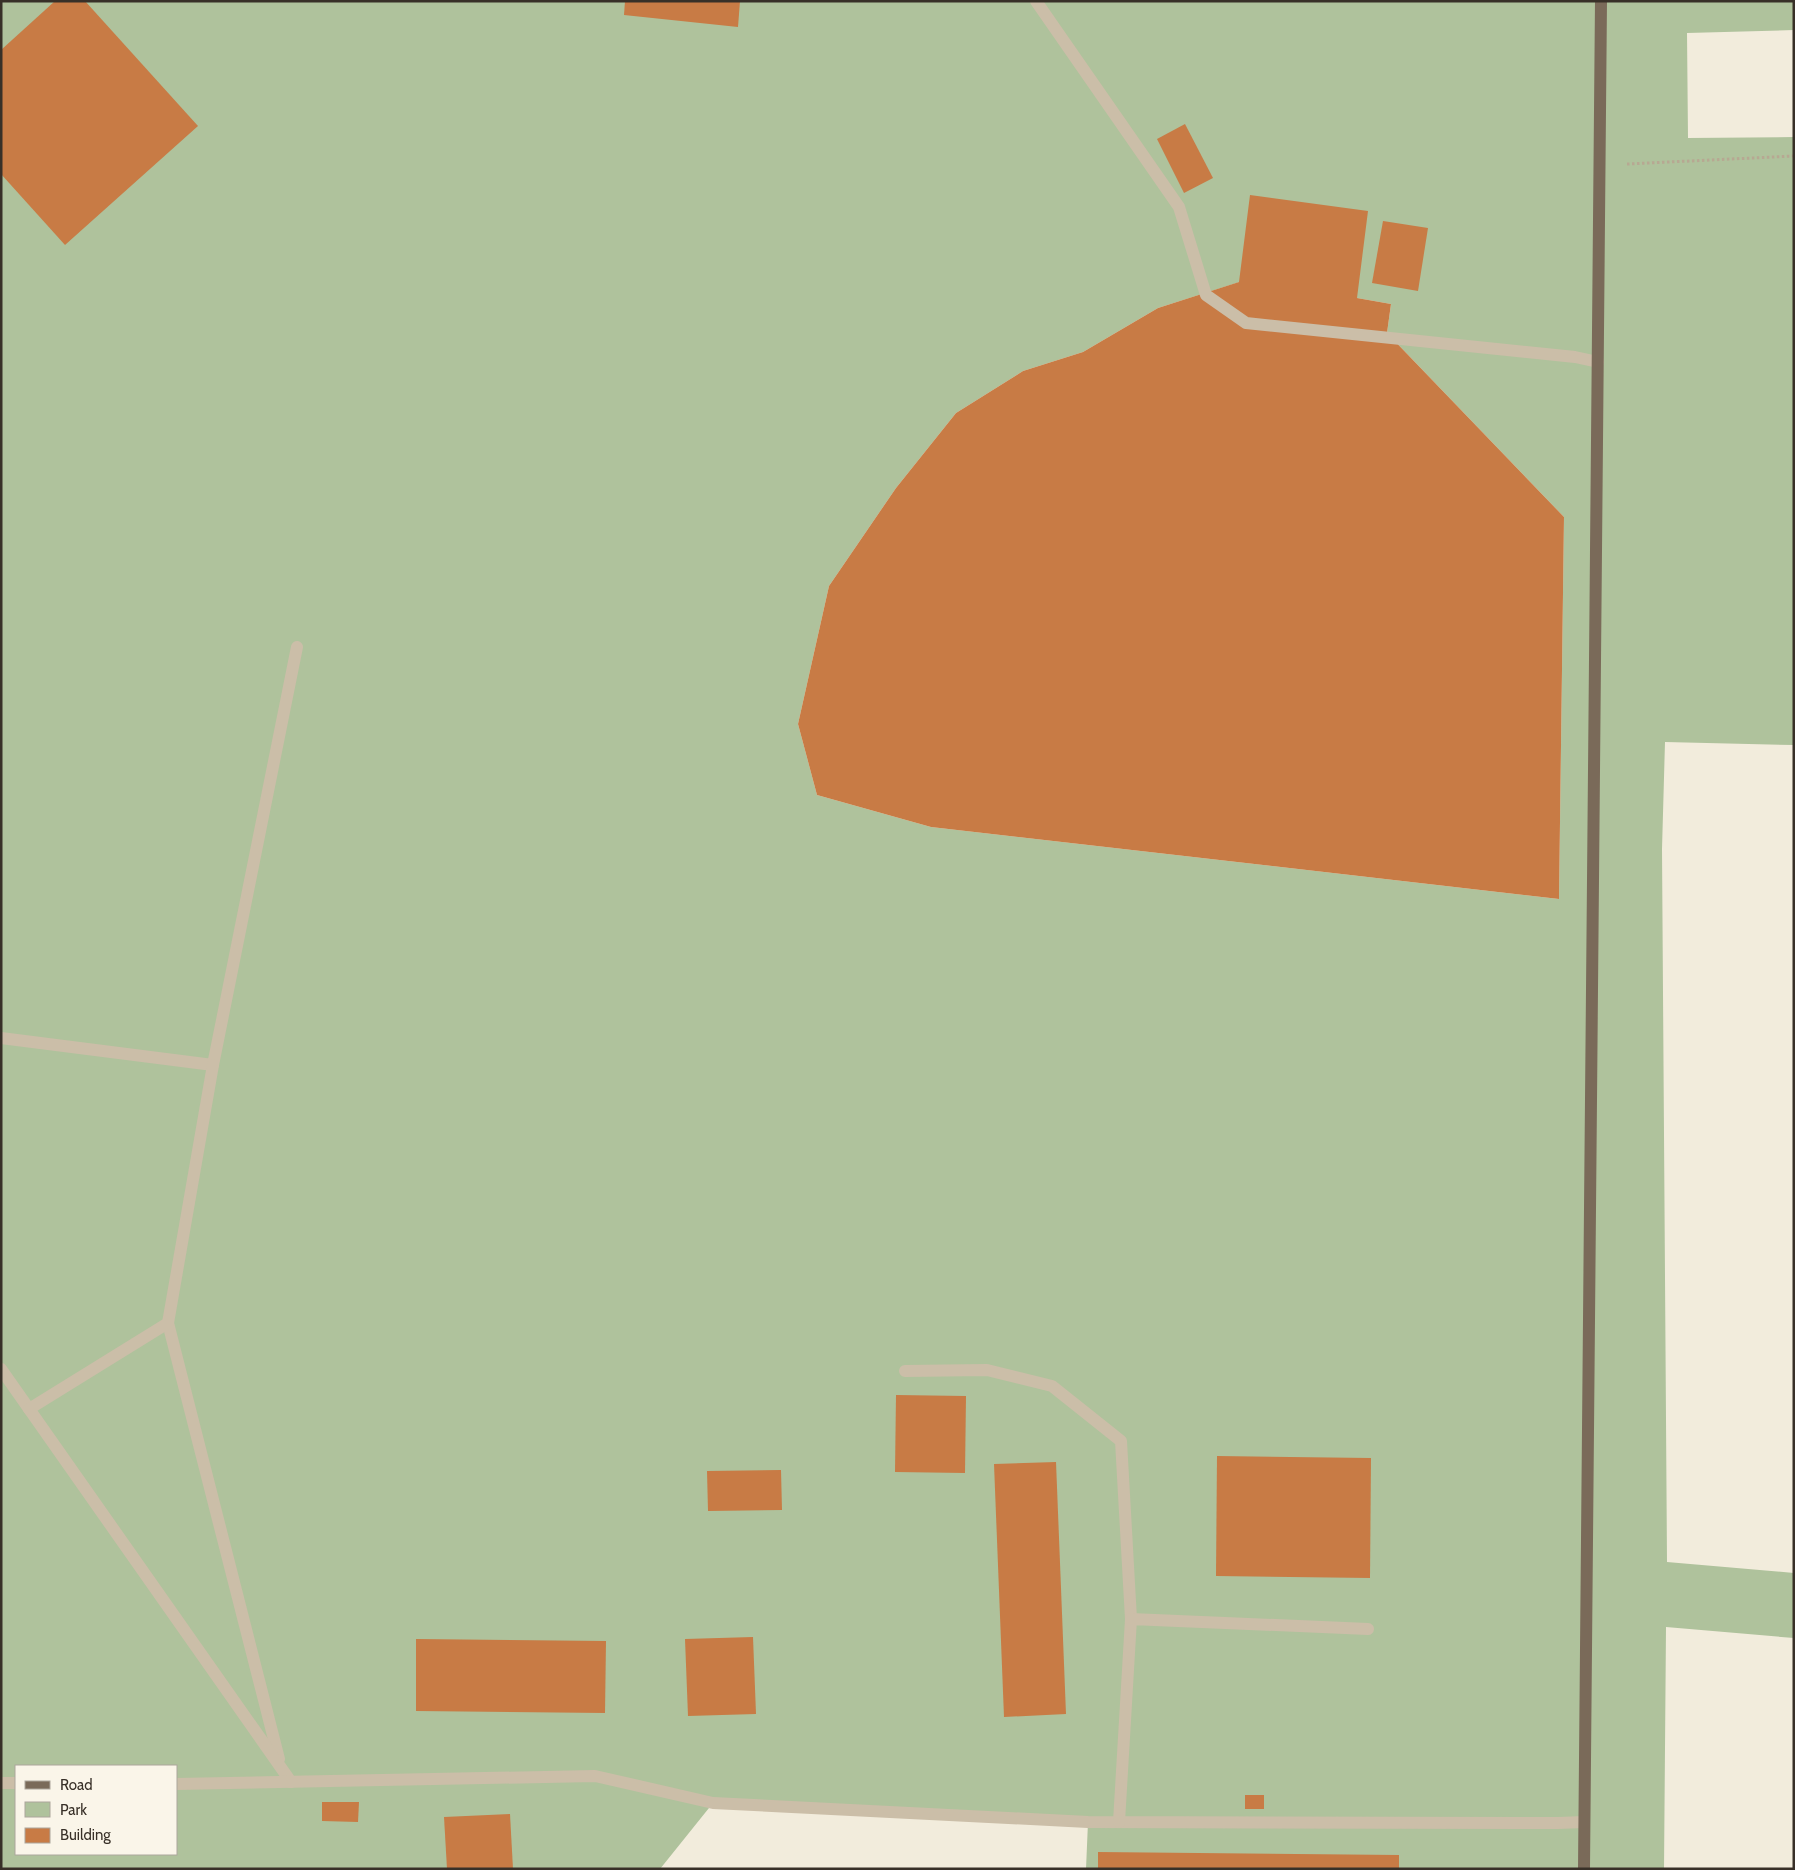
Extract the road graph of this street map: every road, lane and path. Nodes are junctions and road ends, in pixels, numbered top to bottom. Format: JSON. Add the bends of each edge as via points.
{"nodes":[{"id":1,"x":1036,"y":1,"type":"edge"},
{"id":2,"x":1601,"y":1,"type":"edge"},
{"id":3,"x":1794,"y":156,"type":"edge"},
{"id":4,"x":1599,"y":166,"type":"junction"},
{"id":5,"x":1598,"y":362,"type":"junction"},
{"id":6,"x":297,"y":647,"type":"dead end"},
{"id":7,"x":1,"y":1038,"type":"edge"},
{"id":8,"x":213,"y":1065,"type":"junction"},
{"id":9,"x":168,"y":1323,"type":"junction"},
{"id":10,"x":1,"y":1369,"type":"edge"},
{"id":11,"x":905,"y":1371,"type":"dead end"},
{"id":12,"x":29,"y":1409,"type":"junction"},
{"id":13,"x":1131,"y":1619,"type":"junction"},
{"id":14,"x":1368,"y":1629,"type":"dead end"},
{"id":15,"x":281,"y":1768,"type":"junction"},
{"id":16,"x":291,"y":1782,"type":"junction"},
{"id":17,"x":1,"y":1783,"type":"edge"},
{"id":18,"x":15,"y":1783,"type":"edge"},
{"id":19,"x":178,"y":1784,"type":"edge"},
{"id":20,"x":1119,"y":1822,"type":"junction"},
{"id":21,"x":1584,"y":1822,"type":"junction"},
{"id":22,"x":1584,"y":1869,"type":"edge"}],
"edges":[{"from":1,"to":5,"type":"lane","via":[[1179,208],[1206,295],[1246,323]]},
{"from":2,"to":4,"type":"main road"},
{"from":3,"to":4,"type":"path"},
{"from":4,"to":5,"type":"main road"},
{"from":5,"to":21,"type":"main road"},
{"from":6,"to":8,"type":"lane"},
{"from":7,"to":8,"type":"lane"},
{"from":8,"to":9,"type":"lane"},
{"from":9,"to":12,"type":"lane"},
{"from":9,"to":15,"type":"lane"},
{"from":10,"to":12,"type":"lane"},
{"from":11,"to":13,"type":"lane","via":[[987,1370],[1052,1386],[1120,1440]]},
{"from":12,"to":15,"type":"lane"},
{"from":13,"to":14,"type":"lane"},
{"from":13,"to":20,"type":"lane"},
{"from":15,"to":16,"type":"lane"},
{"from":16,"to":19,"type":"lane"},
{"from":16,"to":20,"type":"lane","via":[[595,1776],[713,1803]]},
{"from":17,"to":18,"type":"lane"},
{"from":20,"to":21,"type":"lane"},
{"from":21,"to":22,"type":"main road"}]}
